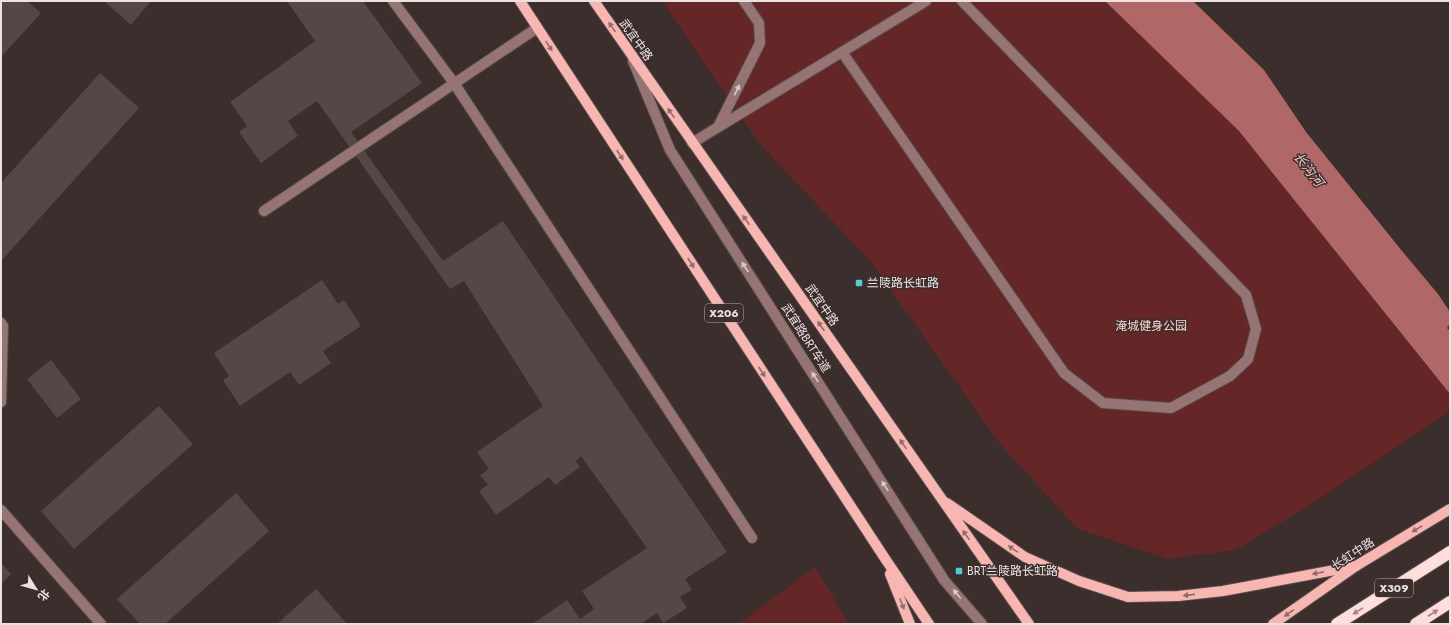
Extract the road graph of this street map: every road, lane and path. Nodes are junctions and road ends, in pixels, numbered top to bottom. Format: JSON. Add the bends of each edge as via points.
{"nodes":[{"id":1,"x":393,"y":1,"type":"edge"},
{"id":2,"x":520,"y":1,"type":"edge"},
{"id":3,"x":594,"y":1,"type":"edge"},
{"id":4,"x":744,"y":1,"type":"edge"},
{"id":5,"x":926,"y":1,"type":"edge"},
{"id":6,"x":962,"y":1,"type":"edge"},
{"id":7,"x":537,"y":28,"type":"junction"},
{"id":8,"x":842,"y":52,"type":"junction"},
{"id":9,"x":630,"y":53,"type":"junction"},
{"id":10,"x":454,"y":83,"type":"junction"},
{"id":11,"x":719,"y":126,"type":"junction"},
{"id":12,"x":692,"y":142,"type":"junction"},
{"id":13,"x":264,"y":211,"type":"dead end"},
{"id":14,"x":1,"y":323,"type":"edge"},
{"id":15,"x":1,"y":402,"type":"edge"},
{"id":16,"x":942,"y":499,"type":"junction"},
{"id":17,"x":1450,"y":509,"type":"edge"},
{"id":18,"x":1,"y":510,"type":"edge"},
{"id":19,"x":752,"y":538,"type":"dead end"},
{"id":20,"x":1450,"y":552,"type":"edge"},
{"id":21,"x":884,"y":557,"type":"junction"},
{"id":22,"x":1356,"y":566,"type":"junction"},
{"id":23,"x":1450,"y":602,"type":"edge"},
{"id":24,"x":101,"y":624,"type":"edge"},
{"id":25,"x":910,"y":624,"type":"edge"},
{"id":26,"x":929,"y":624,"type":"edge"},
{"id":27,"x":982,"y":624,"type":"edge"},
{"id":28,"x":1029,"y":624,"type":"edge"},
{"id":29,"x":1273,"y":624,"type":"edge"},
{"id":30,"x":1337,"y":624,"type":"edge"},
{"id":31,"x":1416,"y":624,"type":"edge"}],
"edges":[{"from":1,"to":10,"type":"lane"},
{"from":2,"to":7,"type":"main road","number":"X206"},
{"from":9,"to":3,"type":"main road","name":"武宜中路","one_way":true},
{"from":11,"to":4,"type":"lane","one_way":true,"via":[[760,43],[759,23]]},
{"from":5,"to":8,"type":"lane"},
{"from":6,"to":8,"type":"lane","via":[[1246,295],[1256,329],[1248,359],[1230,376],[1172,408],[1103,403],[1064,373]]},
{"from":7,"to":10,"type":"lane"},
{"from":7,"to":21,"type":"main road","number":"X206","one_way":true},
{"from":8,"to":11,"type":"lane"},
{"from":12,"to":9,"type":"main road","name":"武宜中路","one_way":true},
{"from":27,"to":9,"type":"lane","name":"武宜路BRT车道","one_way":true,"via":[[944,580],[670,150]]},
{"from":10,"to":13,"type":"lane"},
{"from":10,"to":19,"type":"lane"},
{"from":11,"to":12,"type":"lane"},
{"from":16,"to":12,"type":"main road","name":"武宜中路","one_way":true},
{"from":14,"to":15,"type":"lane"},
{"from":22,"to":16,"type":"main road","one_way":true,"via":[[1224,591],[1178,596],[1128,597],[1079,581],[1025,557]]},
{"from":28,"to":16,"type":"main road","name":"武宜中路","one_way":true},
{"from":17,"to":22,"type":"main road","name":"长虹中路","one_way":true},
{"from":18,"to":24,"type":"lane"},
{"from":20,"to":30,"type":"highway","number":"X309","one_way":true},
{"from":21,"to":25,"type":"main road","one_way":true},
{"from":21,"to":26,"type":"main road","number":"X206"},
{"from":22,"to":29,"type":"main road","name":"长虹中路","one_way":true},
{"from":31,"to":23,"type":"highway","one_way":true}]}
